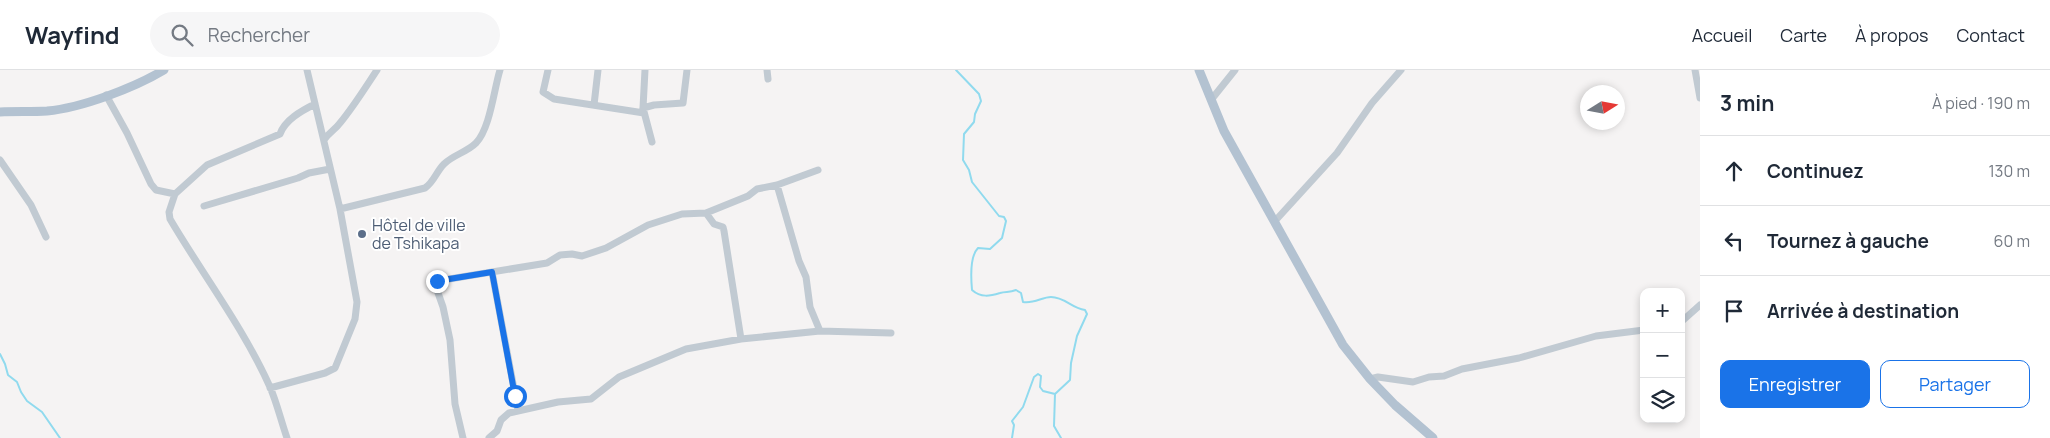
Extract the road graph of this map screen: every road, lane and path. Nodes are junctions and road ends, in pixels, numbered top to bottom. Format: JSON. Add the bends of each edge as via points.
{"nodes":[{"id":1,"x":164,"y":70,"type":"edge"},
{"id":2,"x":308,"y":70,"type":"edge"},
{"id":3,"x":377,"y":70,"type":"edge"},
{"id":4,"x":500,"y":70,"type":"edge"},
{"id":5,"x":548,"y":70,"type":"edge"},
{"id":6,"x":598,"y":70,"type":"edge"},
{"id":7,"x":645,"y":70,"type":"edge"},
{"id":8,"x":688,"y":70,"type":"edge"},
{"id":9,"x":767,"y":70,"type":"edge"},
{"id":10,"x":1198,"y":70,"type":"edge"},
{"id":11,"x":1235,"y":70,"type":"edge"},
{"id":12,"x":1401,"y":70,"type":"edge"},
{"id":13,"x":1695,"y":70,"type":"edge"},
{"id":14,"x":768,"y":79,"type":"dead end"},
{"id":15,"x":106,"y":95,"type":"junction"},
{"id":16,"x":1700,"y":98,"type":"edge"},
{"id":17,"x":1210,"y":100,"type":"junction"},
{"id":18,"x":315,"y":104,"type":"junction"},
{"id":19,"x":594,"y":106,"type":"junction"},
{"id":20,"x":643,"y":110,"type":"junction"},
{"id":21,"x":0,"y":112,"type":"edge"},
{"id":22,"x":324,"y":140,"type":"junction"},
{"id":23,"x":652,"y":142,"type":"dead end"},
{"id":24,"x":0,"y":160,"type":"edge"},
{"id":25,"x":330,"y":169,"type":"junction"},
{"id":26,"x":818,"y":170,"type":"dead end"},
{"id":27,"x":777,"y":185,"type":"junction"},
{"id":28,"x":175,"y":194,"type":"junction"},
{"id":29,"x":204,"y":206,"type":"dead end"},
{"id":30,"x":340,"y":208,"type":"junction"},
{"id":31,"x":706,"y":213,"type":"junction"},
{"id":32,"x":1275,"y":221,"type":"junction"},
{"id":33,"x":46,"y":237,"type":"dead end"},
{"id":34,"x":492,"y":272,"type":"junction"},
{"id":35,"x":1700,"y":305,"type":"edge"},
{"id":36,"x":1685,"y":318,"type":"edge"},
{"id":37,"x":1640,"y":330,"type":"edge"},
{"id":38,"x":820,"y":331,"type":"junction"},
{"id":39,"x":891,"y":333,"type":"dead end"},
{"id":40,"x":741,"y":339,"type":"junction"},
{"id":41,"x":1370,"y":380,"type":"junction"},
{"id":42,"x":270,"y":388,"type":"junction"},
{"id":43,"x":518,"y":410,"type":"junction"},
{"id":44,"x":287,"y":438,"type":"edge"},
{"id":45,"x":463,"y":438,"type":"edge"},
{"id":46,"x":489,"y":438,"type":"edge"},
{"id":47,"x":1434,"y":438,"type":"edge"}],
"edges":[{"from":1,"to":15,"type":"main road"},
{"from":2,"to":18,"type":"street"},
{"from":3,"to":22,"type":"street","via":[[359,99]]},
{"from":4,"to":30,"type":"street","via":[[490,114],[479,140],[445,163],[431,184]]},
{"from":5,"to":19,"type":"street","via":[[543,92],[554,99]]},
{"from":6,"to":19,"type":"street"},
{"from":7,"to":20,"type":"street"},
{"from":8,"to":20,"type":"street","via":[[683,104],[654,105]]},
{"from":9,"to":14,"type":"street"},
{"from":10,"to":17,"type":"main road"},
{"from":11,"to":17,"type":"street"},
{"from":12,"to":32,"type":"street","via":[[1372,103],[1337,153]]},
{"from":13,"to":16,"type":"street"},
{"from":15,"to":21,"type":"main road","via":[[65,109]]},
{"from":15,"to":28,"type":"street","via":[[151,184],[156,190]]},
{"from":17,"to":32,"type":"main road","via":[[1250,181]]},
{"from":18,"to":22,"type":"street"},
{"from":18,"to":28,"type":"street","via":[[284,124],[280,134],[207,165]]},
{"from":19,"to":20,"type":"street"},
{"from":20,"to":23,"type":"street"},
{"from":22,"to":25,"type":"street"},
{"from":24,"to":33,"type":"street","via":[[31,205]]},
{"from":25,"to":29,"type":"street"},
{"from":25,"to":30,"type":"street"},
{"from":26,"to":27,"type":"street"},
{"from":27,"to":31,"type":"street","via":[[757,189],[748,196]]},
{"from":27,"to":38,"type":"street","via":[[806,277],[810,307]]},
{"from":28,"to":42,"type":"street","via":[[170,219],[233,319]]},
{"from":30,"to":42,"type":"street","via":[[357,302],[355,320],[338,364],[332,371]]},
{"from":31,"to":34,"type":"street","via":[[668,218],[582,256],[560,255],[548,263]]},
{"from":31,"to":40,"type":"street","via":[[724,231]]},
{"from":32,"to":41,"type":"main road","via":[[1330,324]]},
{"from":34,"to":43,"type":"street"},
{"from":34,"to":45,"type":"street","via":[[437,281],[450,340],[455,404]]},
{"from":35,"to":36,"type":"street"},
{"from":37,"to":41,"type":"street","via":[[1596,336],[1519,358],[1413,382],[1378,377]]},
{"from":38,"to":39,"type":"street"},
{"from":38,"to":40,"type":"street"},
{"from":40,"to":43,"type":"street","via":[[686,349],[619,377],[591,399]]},
{"from":41,"to":47,"type":"main road"},
{"from":42,"to":44,"type":"street"},
{"from":43,"to":46,"type":"street","via":[[501,420]]}]}
